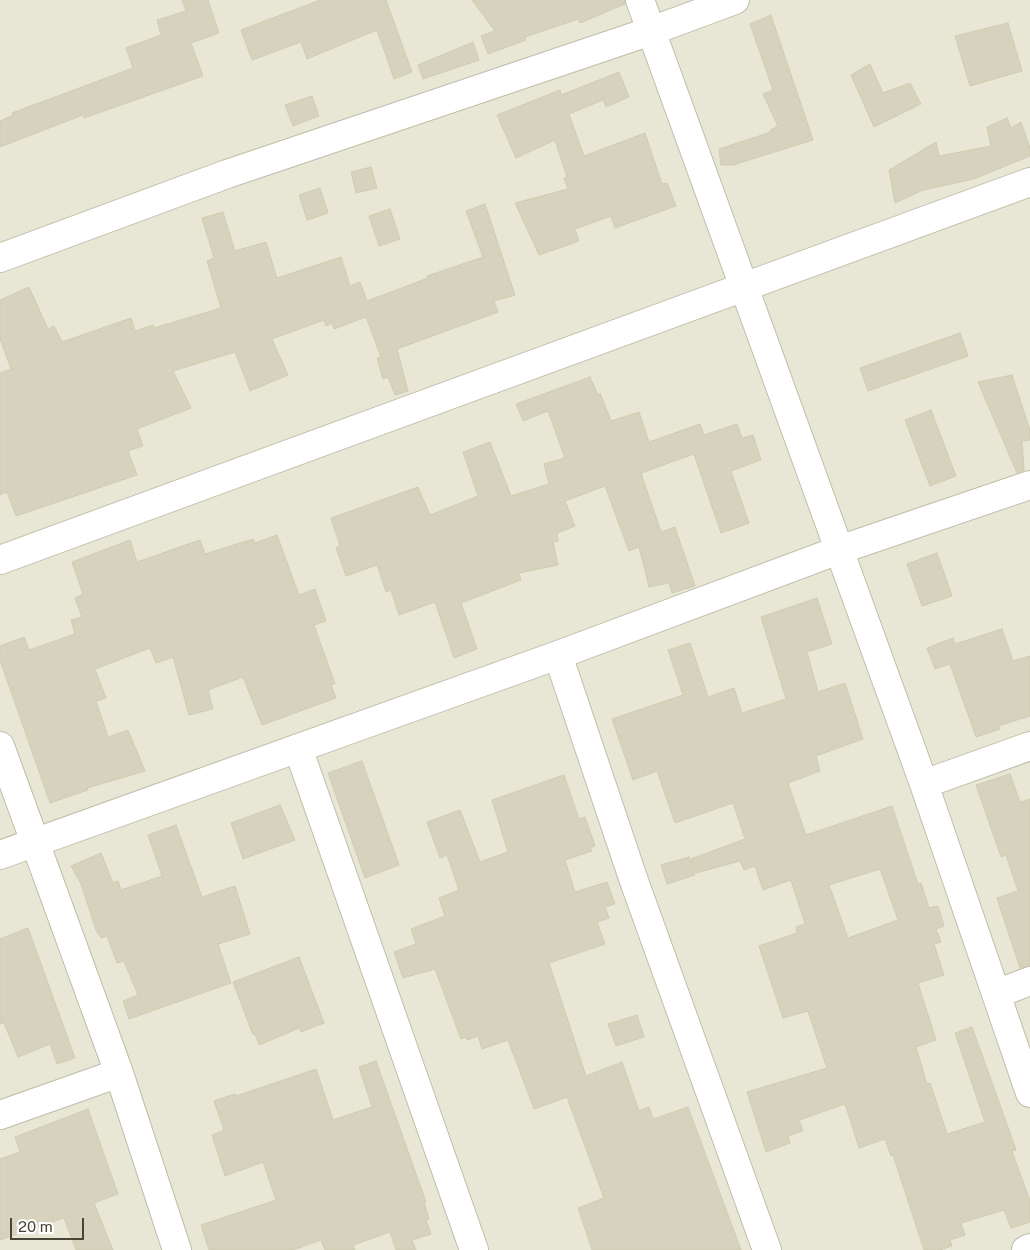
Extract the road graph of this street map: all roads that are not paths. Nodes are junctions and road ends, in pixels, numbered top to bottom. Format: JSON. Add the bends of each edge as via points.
{"nodes":[{"id":1,"x":640,"y":0,"type":"edge"},
{"id":2,"x":735,"y":0,"type":"edge"},
{"id":3,"x":651,"y":32,"type":"junction"},
{"id":4,"x":1030,"y":182,"type":"edge"},
{"id":5,"x":0,"y":258,"type":"edge"},
{"id":6,"x":742,"y":287,"type":"junction"},
{"id":7,"x":1030,"y":485,"type":"edge"},
{"id":8,"x":840,"y":550,"type":"junction"},
{"id":9,"x":0,"y":560,"type":"edge"},
{"id":10,"x":558,"y":655,"type":"junction"},
{"id":11,"x":0,"y":746,"type":"edge"},
{"id":12,"x":1030,"y":746,"type":"edge"},
{"id":13,"x":298,"y":748,"type":"junction"},
{"id":14,"x":924,"y":784,"type":"junction"},
{"id":15,"x":34,"y":842,"type":"junction"},
{"id":16,"x":0,"y":855,"type":"edge"},
{"id":17,"x":1030,"y":982,"type":"edge"},
{"id":18,"x":996,"y":994,"type":"junction"},
{"id":19,"x":119,"y":1073,"type":"junction"},
{"id":20,"x":1030,"y":1093,"type":"edge"},
{"id":21,"x":0,"y":1115,"type":"edge"},
{"id":22,"x":1030,"y":1248,"type":"edge"},
{"id":23,"x":177,"y":1250,"type":"edge"},
{"id":24,"x":474,"y":1250,"type":"edge"},
{"id":25,"x":767,"y":1250,"type":"edge"},
{"id":26,"x":1026,"y":1250,"type":"edge"}],
"edges":[{"from":1,"to":3,"type":"street"},
{"from":2,"to":3,"type":"street"},
{"from":3,"to":5,"type":"street","via":[[227,174]]},
{"from":3,"to":6,"type":"street"},
{"from":4,"to":6,"type":"street"},
{"from":6,"to":8,"type":"street"},
{"from":6,"to":9,"type":"street"},
{"from":7,"to":8,"type":"street"},
{"from":8,"to":10,"type":"street"},
{"from":8,"to":14,"type":"street"},
{"from":10,"to":13,"type":"street"},
{"from":10,"to":25,"type":"street","via":[[634,881]]},
{"from":11,"to":15,"type":"street"},
{"from":12,"to":14,"type":"street"},
{"from":13,"to":15,"type":"street"},
{"from":13,"to":24,"type":"street"},
{"from":14,"to":18,"type":"street"},
{"from":15,"to":16,"type":"street"},
{"from":15,"to":19,"type":"street"},
{"from":17,"to":18,"type":"street"},
{"from":18,"to":20,"type":"street"},
{"from":19,"to":21,"type":"street"},
{"from":19,"to":23,"type":"street"},
{"from":22,"to":26,"type":"street"}]}
